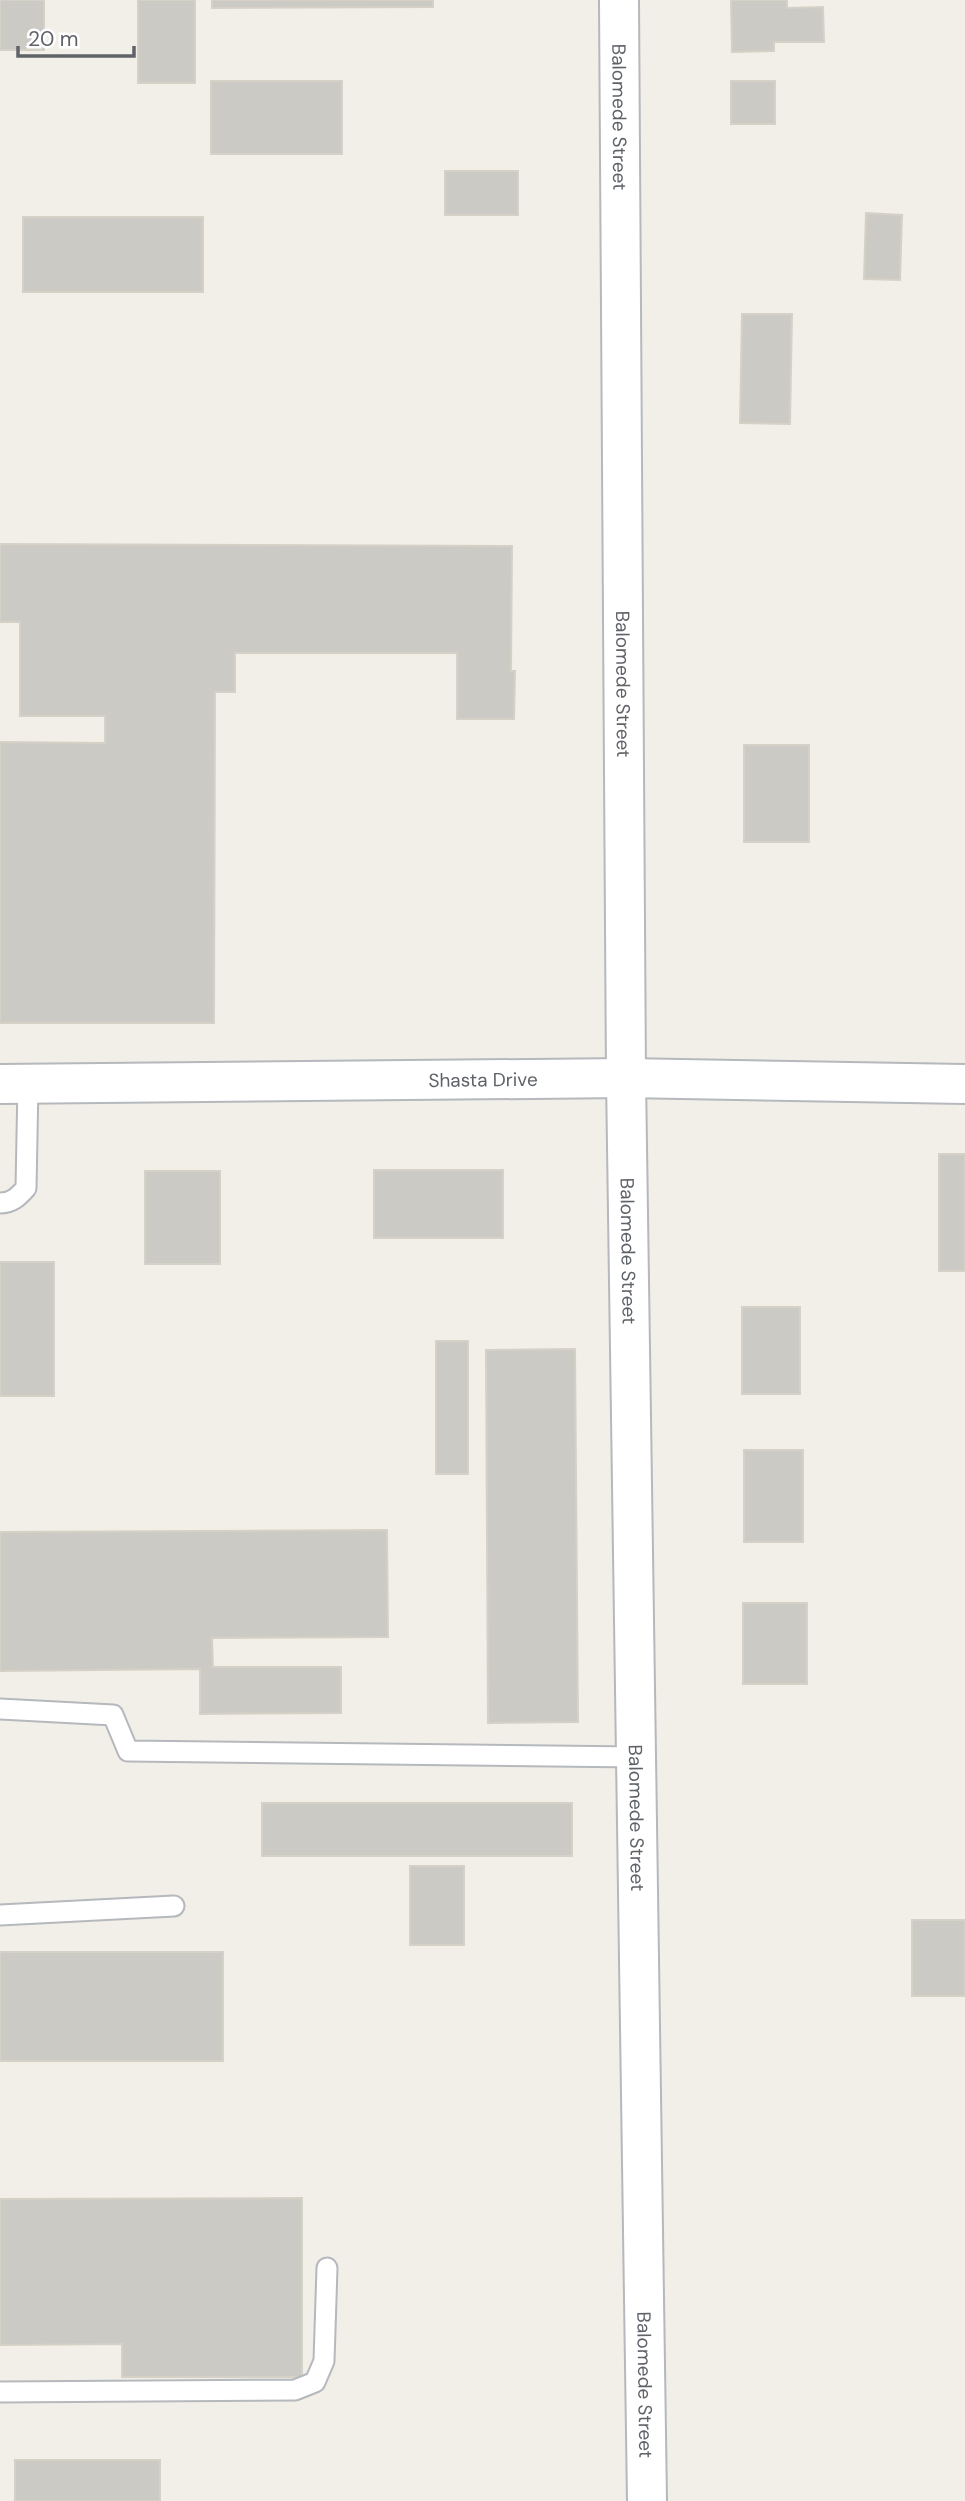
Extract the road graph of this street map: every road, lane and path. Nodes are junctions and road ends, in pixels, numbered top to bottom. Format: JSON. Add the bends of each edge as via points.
{"nodes":[{"id":1,"x":619,"y":0,"type":"edge"},
{"id":2,"x":626,"y":1078,"type":"junction"},
{"id":3,"x":14,"y":1084,"type":"edge"},
{"id":4,"x":965,"y":1084,"type":"edge"},
{"id":5,"x":0,"y":1203,"type":"edge"},
{"id":6,"x":0,"y":1709,"type":"edge"},
{"id":7,"x":636,"y":1757,"type":"junction"},
{"id":8,"x":174,"y":1906,"type":"dead end"},
{"id":9,"x":0,"y":1916,"type":"edge"},
{"id":10,"x":327,"y":2268,"type":"dead end"},
{"id":11,"x":0,"y":2392,"type":"edge"},
{"id":12,"x":647,"y":2501,"type":"edge"}],
"edges":[{"from":1,"to":2,"type":"street","name":"Balomede Street"},
{"from":2,"to":3,"type":"street","name":"Shasta Drive"},
{"from":2,"to":4,"type":"street","name":"Shasta Drive"},
{"from":2,"to":7,"type":"street","name":"Balomede Street"},
{"from":3,"to":5,"type":"lane","via":[[26,1188],[19,1197]]},
{"from":6,"to":7,"type":"lane","via":[[113,1715],[128,1751]]},
{"from":7,"to":12,"type":"street","name":"Balomede Street"},
{"from":8,"to":9,"type":"lane"},
{"from":10,"to":11,"type":"lane","via":[[324,2361],[316,2382],[295,2390]]}]}
